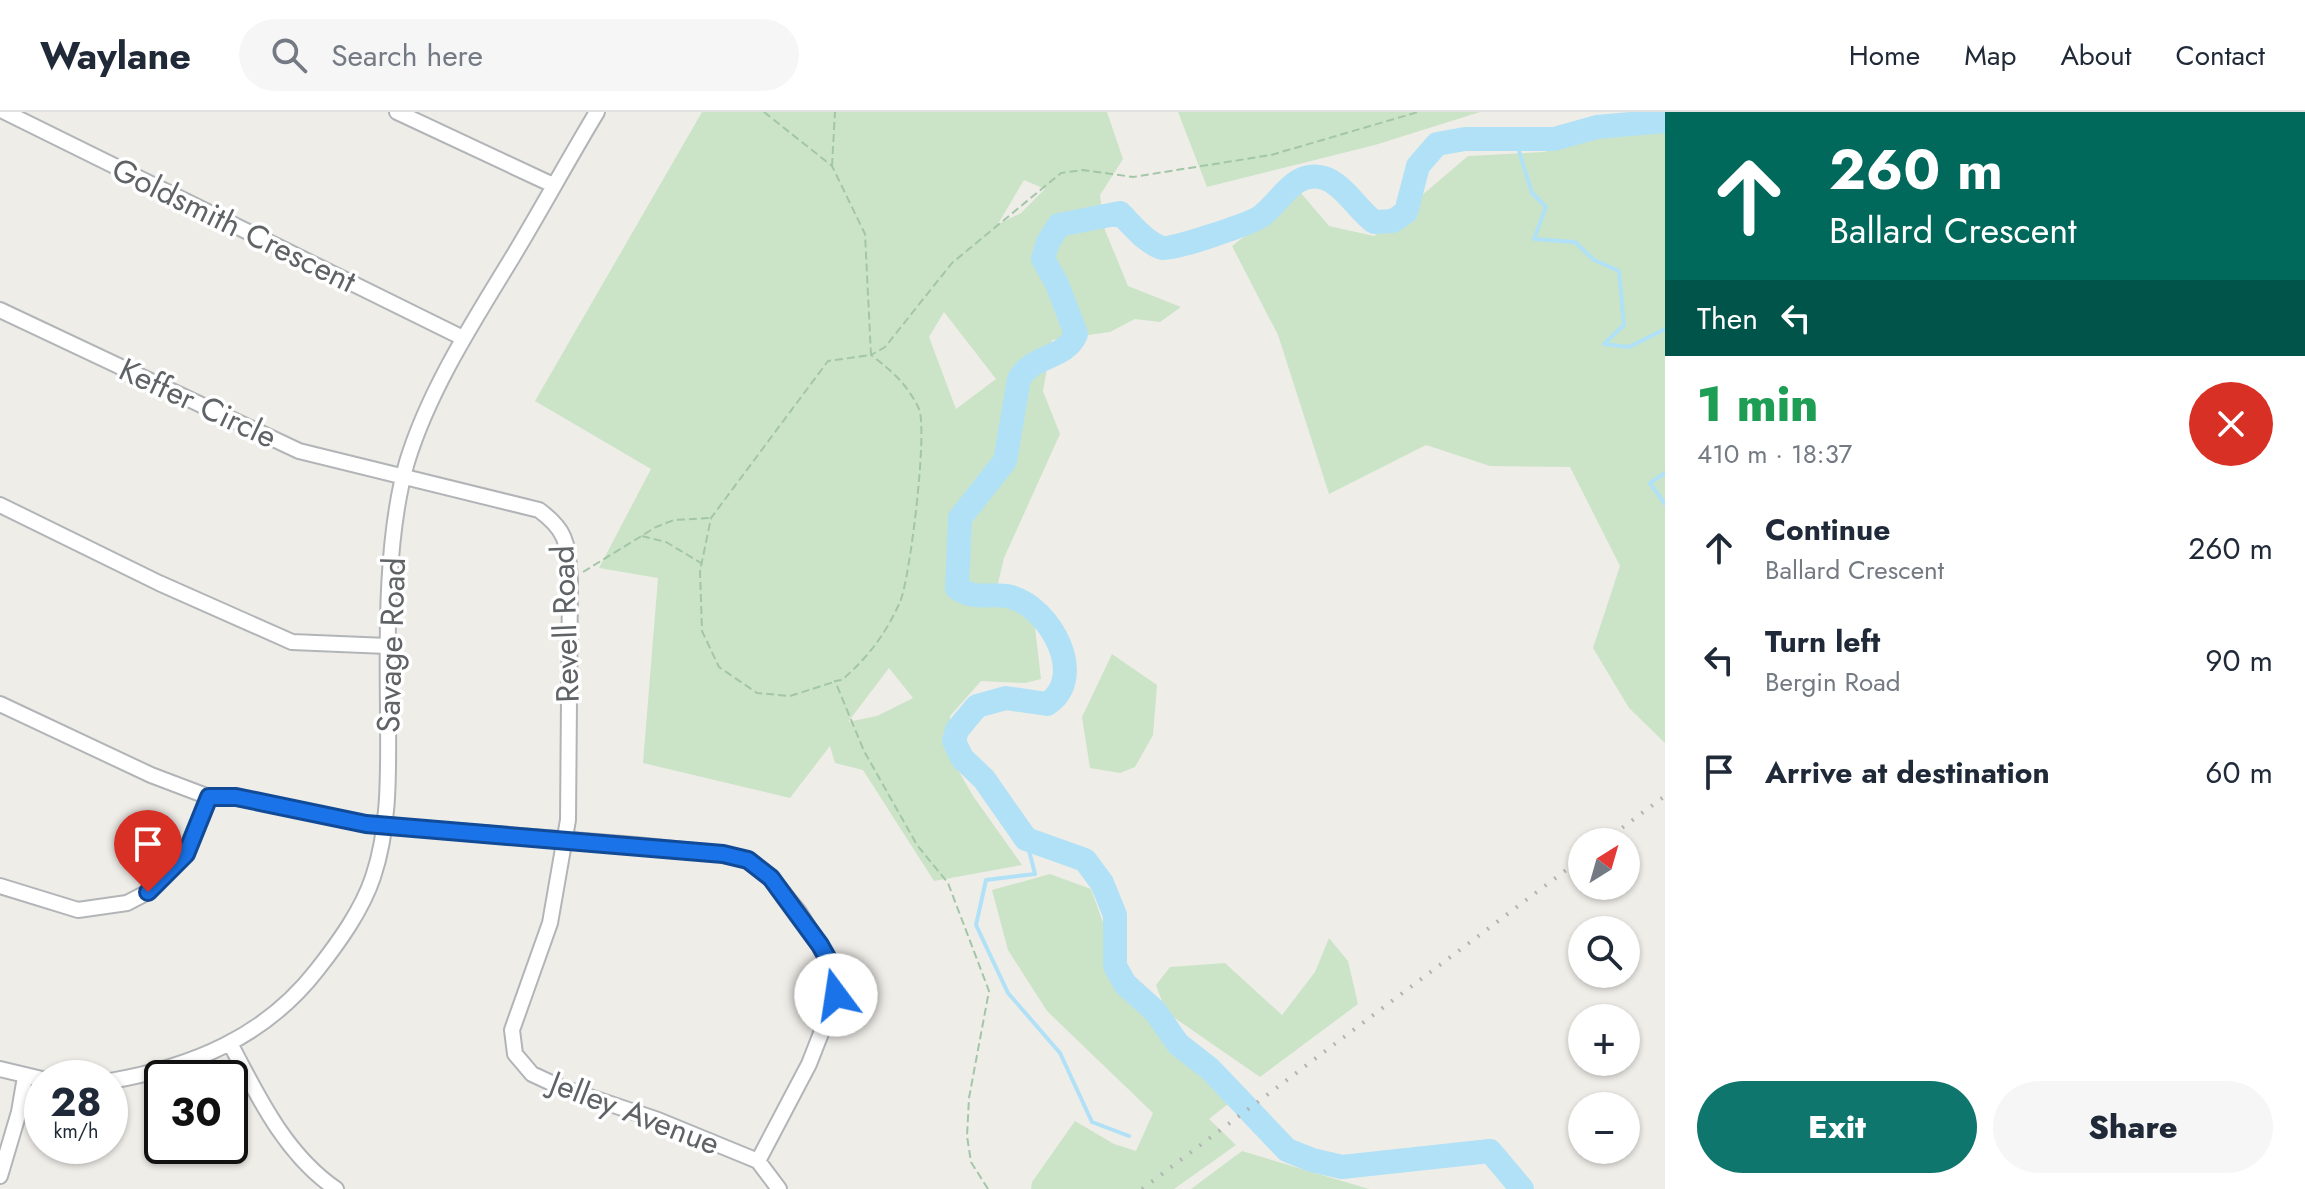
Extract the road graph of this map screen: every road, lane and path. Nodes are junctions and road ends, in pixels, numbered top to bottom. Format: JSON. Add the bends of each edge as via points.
{"nodes":[{"id":1,"x":5,"y":112,"type":"edge"},
{"id":2,"x":397,"y":112,"type":"edge"},
{"id":3,"x":597,"y":112,"type":"edge"},
{"id":4,"x":764,"y":112,"type":"edge"},
{"id":5,"x":835,"y":112,"type":"edge"},
{"id":6,"x":1418,"y":112,"type":"edge"},
{"id":7,"x":832,"y":166,"type":"junction"},
{"id":8,"x":553,"y":185,"type":"junction"},
{"id":9,"x":0,"y":310,"type":"edge"},
{"id":10,"x":463,"y":338,"type":"junction"},
{"id":11,"x":871,"y":355,"type":"junction"},
{"id":12,"x":403,"y":478,"type":"junction"},
{"id":13,"x":0,"y":505,"type":"edge"},
{"id":14,"x":711,"y":518,"type":"junction"},
{"id":15,"x":642,"y":536,"type":"junction"},
{"id":16,"x":702,"y":563,"type":"junction"},
{"id":17,"x":570,"y":580,"type":"junction"},
{"id":18,"x":387,"y":646,"type":"junction"},
{"id":19,"x":835,"y":681,"type":"junction"},
{"id":20,"x":0,"y":704,"type":"edge"},
{"id":21,"x":209,"y":797,"type":"junction"},
{"id":22,"x":385,"y":824,"type":"junction"},
{"id":23,"x":564,"y":840,"type":"junction"},
{"id":24,"x":0,"y":886,"type":"edge"},
{"id":25,"x":231,"y":1045,"type":"junction"},
{"id":26,"x":0,"y":1069,"type":"edge"},
{"id":27,"x":24,"y":1077,"type":"edge"},
{"id":28,"x":128,"y":1077,"type":"edge"},
{"id":29,"x":24,"y":1083,"type":"edge"},
{"id":30,"x":758,"y":1161,"type":"junction"},
{"id":31,"x":0,"y":1176,"type":"edge"},
{"id":32,"x":336,"y":1189,"type":"edge"},
{"id":33,"x":779,"y":1189,"type":"edge"},
{"id":34,"x":988,"y":1189,"type":"edge"}],
"edges":[{"from":1,"to":10,"type":"street","name":"Goldsmith Crescent"},
{"from":2,"to":8,"type":"street"},
{"from":3,"to":8,"type":"street","name":"Savage Road"},
{"from":4,"to":7,"type":"path"},
{"from":5,"to":7,"type":"path"},
{"from":6,"to":11,"type":"path","via":[[1271,155],[1133,177],[1083,170],[1061,173],[952,263],[885,347]]},
{"from":7,"to":11,"type":"path","via":[[865,234]]},
{"from":8,"to":10,"type":"street","name":"Savage Road"},
{"from":9,"to":12,"type":"street","name":"Keffer Circle","via":[[299,451]]},
{"from":10,"to":12,"type":"street","name":"Savage Road"},
{"from":11,"to":14,"type":"path","via":[[828,361]]},
{"from":11,"to":19,"type":"path","via":[[897,375],[920,411],[924,448],[902,598],[879,645]]},
{"from":12,"to":17,"type":"street","name":"Revell Road","via":[[539,510],[559,525],[567,544]]},
{"from":12,"to":18,"type":"street","name":"Savage Road","via":[[393,540]]},
{"from":13,"to":18,"type":"street","via":[[292,642]]},
{"from":14,"to":15,"type":"path","via":[[674,520]]},
{"from":14,"to":16,"type":"path"},
{"from":15,"to":16,"type":"path","via":[[666,542]]},
{"from":15,"to":17,"type":"path"},
{"from":16,"to":19,"type":"path","via":[[702,631],[719,667],[757,693],[790,696]]},
{"from":17,"to":23,"type":"street","name":"Revell Road"},
{"from":18,"to":22,"type":"street","name":"Savage Road"},
{"from":19,"to":34,"type":"path","via":[[864,751],[917,845],[948,883],[989,991],[967,1136],[971,1162]]},
{"from":20,"to":21,"type":"street"},
{"from":21,"to":22,"type":"street","via":[[236,797]]},
{"from":21,"to":24,"type":"street","via":[[186,854],[148,892],[127,903],[78,910]]},
{"from":22,"to":23,"type":"street"},
{"from":22,"to":25,"type":"street","name":"Savage Road","via":[[373,877],[326,959],[275,1015]]},
{"from":23,"to":30,"type":"street","name":"Jelley Avenue","via":[[550,923],[512,1030],[515,1054],[532,1074],[560,1087]]},
{"from":23,"to":30,"type":"street","via":[[748,860],[771,878],[820,945],[833,968],[836,995],[815,1052]]},
{"from":25,"to":28,"type":"street","name":"Savage Road","via":[[193,1061]]},
{"from":25,"to":32,"type":"street","via":[[283,1135]]},
{"from":26,"to":27,"type":"street"},
{"from":29,"to":31,"type":"street"},
{"from":30,"to":33,"type":"street","name":"Jelley Avenue"}]}
